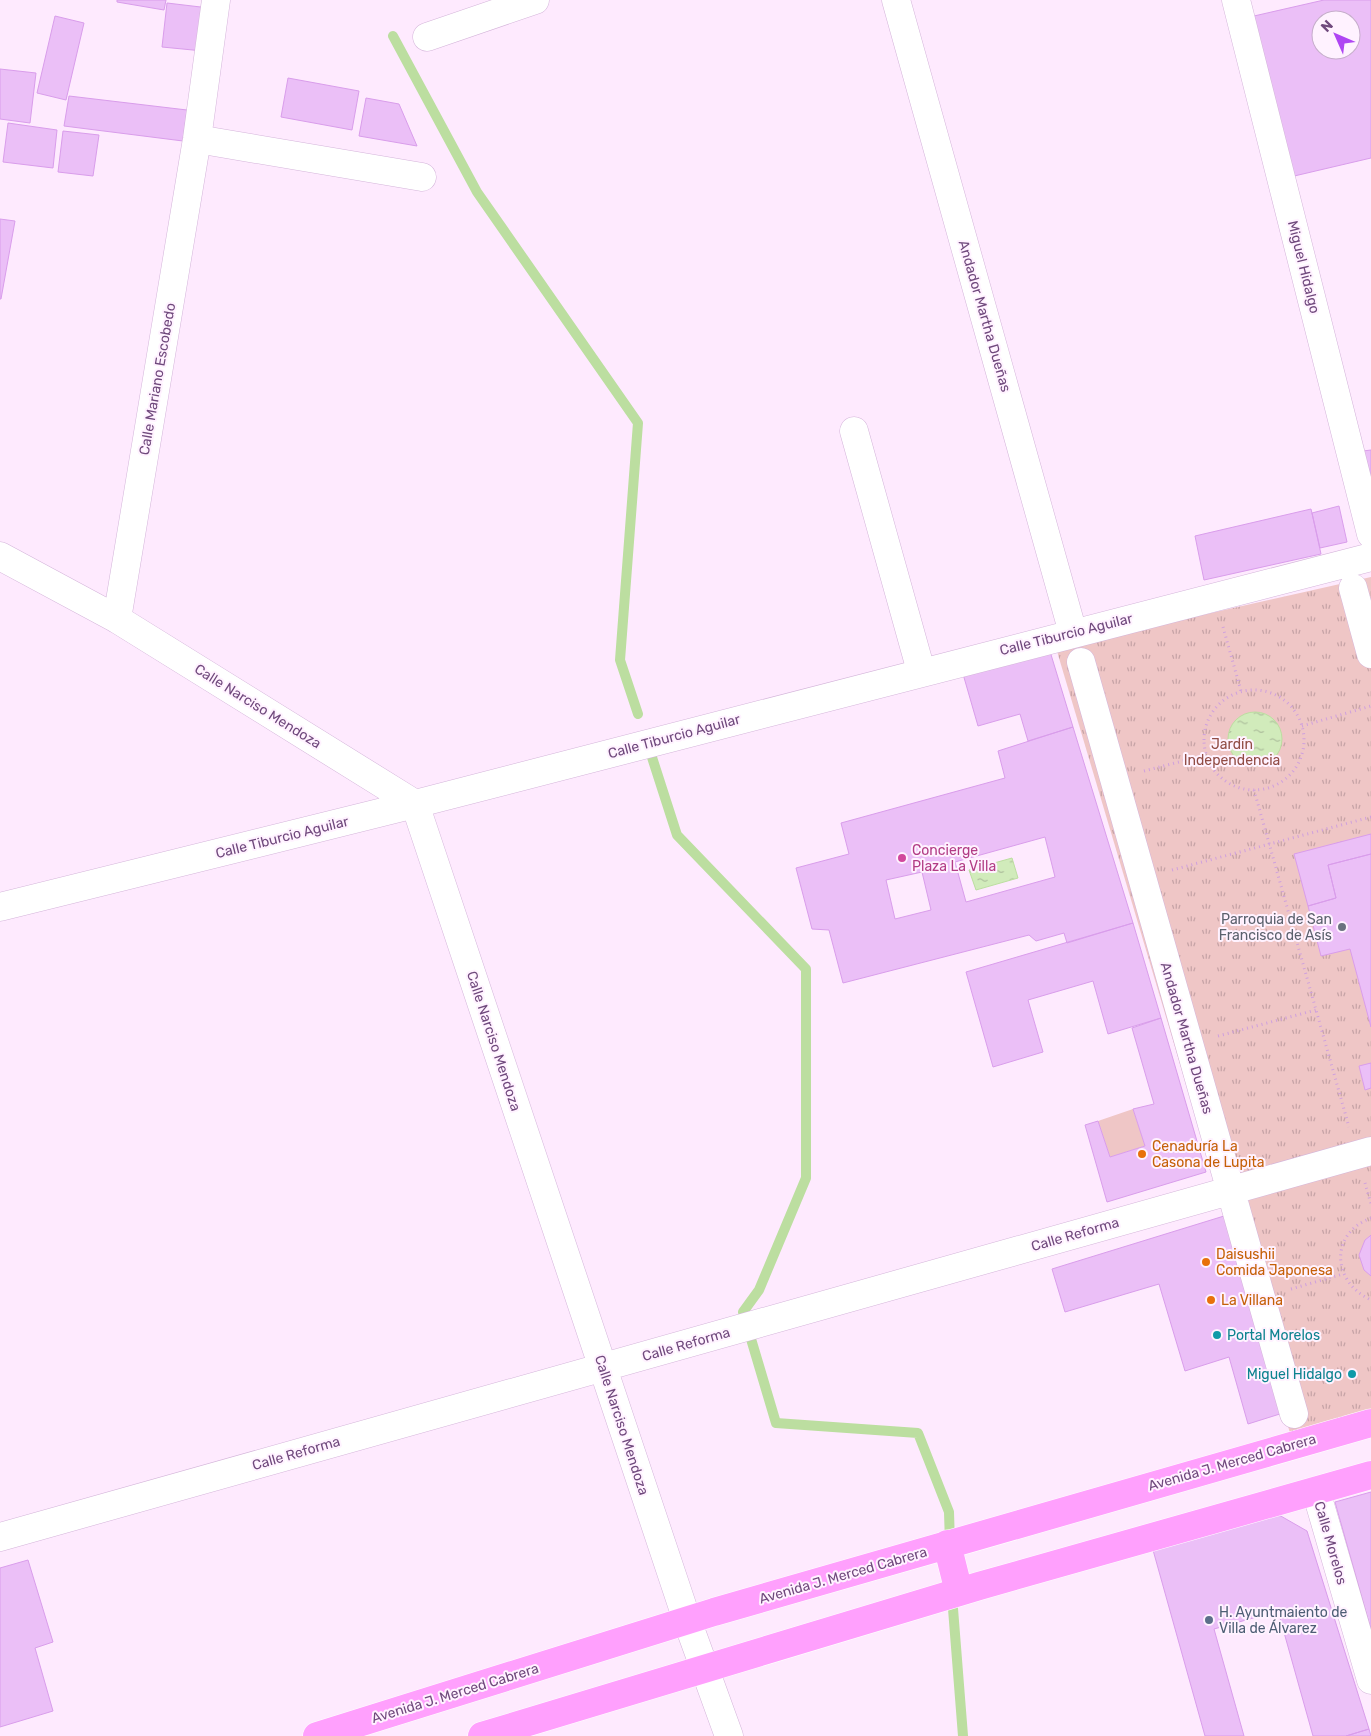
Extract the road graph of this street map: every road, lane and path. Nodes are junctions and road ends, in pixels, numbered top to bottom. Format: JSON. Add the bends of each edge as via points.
{"nodes":[{"id":1,"x":216,"y":0,"type":"edge"},
{"id":2,"x":535,"y":0,"type":"edge"},
{"id":3,"x":896,"y":0,"type":"edge"},
{"id":4,"x":1236,"y":0,"type":"edge"},
{"id":5,"x":427,"y":37,"type":"dead end"},
{"id":6,"x":197,"y":139,"type":"junction"},
{"id":7,"x":422,"y":178,"type":"dead end"},
{"id":8,"x":854,"y":432,"type":"dead end"},
{"id":9,"x":1371,"y":534,"type":"edge"},
{"id":10,"x":0,"y":556,"type":"edge"},
{"id":11,"x":1357,"y":569,"type":"edge"},
{"id":12,"x":117,"y":619,"type":"junction"},
{"id":13,"x":1222,"y":624,"type":"dead end"},
{"id":14,"x":1073,"y":633,"type":"junction"},
{"id":15,"x":1371,"y":654,"type":"edge"},
{"id":16,"x":1081,"y":662,"type":"dead end"},
{"id":17,"x":921,"y":671,"type":"junction"},
{"id":18,"x":1241,"y":692,"type":"junction"},
{"id":19,"x":1371,"y":706,"type":"edge"},
{"id":20,"x":1302,"y":726,"type":"junction"},
{"id":21,"x":1206,"y":755,"type":"junction"},
{"id":22,"x":1114,"y":779,"type":"junction"},
{"id":23,"x":1254,"y":790,"type":"junction"},
{"id":24,"x":415,"y":804,"type":"junction"},
{"id":25,"x":1371,"y":817,"type":"edge"},
{"id":26,"x":1269,"y":844,"type":"junction"},
{"id":27,"x":1142,"y":878,"type":"junction"},
{"id":28,"x":0,"y":907,"type":"edge"},
{"id":29,"x":1316,"y":1010,"type":"junction"},
{"id":30,"x":1189,"y":1044,"type":"junction"},
{"id":31,"x":1364,"y":1153,"type":"edge"},
{"id":32,"x":1230,"y":1190,"type":"junction"},
{"id":33,"x":1371,"y":1204,"type":"edge"},
{"id":34,"x":1371,"y":1218,"type":"edge"},
{"id":35,"x":1343,"y":1274,"type":"junction"},
{"id":36,"x":1261,"y":1298,"type":"junction"},
{"id":37,"x":1371,"y":1300,"type":"edge"},
{"id":38,"x":603,"y":1367,"type":"junction"},
{"id":39,"x":1294,"y":1414,"type":"dead end"},
{"id":40,"x":1371,"y":1423,"type":"edge"},
{"id":41,"x":1371,"y":1475,"type":"edge"},
{"id":42,"x":1316,"y":1491,"type":"junction"},
{"id":43,"x":0,"y":1536,"type":"edge"},
{"id":44,"x":947,"y":1544,"type":"junction"},
{"id":45,"x":959,"y":1592,"type":"junction"},
{"id":46,"x":687,"y":1620,"type":"junction"},
{"id":47,"x":706,"y":1669,"type":"junction"},
{"id":48,"x":1371,"y":1680,"type":"edge"},
{"id":49,"x":317,"y":1736,"type":"edge"},
{"id":50,"x":482,"y":1736,"type":"edge"},
{"id":51,"x":729,"y":1736,"type":"edge"}],
"edges":[{"from":1,"to":6,"type":"street","name":"Calle Mariano Escobedo"},
{"from":2,"to":5,"type":"street"},
{"from":3,"to":14,"type":"street","name":"Andador Martha Dueñas"},
{"from":4,"to":9,"type":"street","name":"Miguel Hidalgo"},
{"from":6,"to":7,"type":"street"},
{"from":6,"to":12,"type":"street","name":"Calle Mariano Escobedo"},
{"from":8,"to":17,"type":"street"},
{"from":10,"to":12,"type":"street","name":"Calle Narciso Mendoza"},
{"from":11,"to":14,"type":"street","name":"Calle Tiburcio Aguilar"},
{"from":11,"to":15,"type":"street"},
{"from":12,"to":24,"type":"street","name":"Calle Narciso Mendoza"},
{"from":13,"to":18,"type":"path"},
{"from":14,"to":17,"type":"street","name":"Calle Tiburcio Aguilar"},
{"from":16,"to":22,"type":"street","name":"Andador Martha Dueñas"},
{"from":17,"to":24,"type":"street","name":"Calle Tiburcio Aguilar"},
{"from":18,"to":20,"type":"path","via":[[1258,690],[1275,694],[1289,704]]},
{"from":18,"to":21,"type":"path","via":[[1225,699],[1214,710],[1204,739]]},
{"from":19,"to":20,"type":"path"},
{"from":20,"to":23,"type":"path","via":[[1303,750],[1297,767],[1285,779],[1270,787]]},
{"from":21,"to":22,"type":"path"},
{"from":21,"to":23,"type":"path","via":[[1224,780],[1238,788]]},
{"from":22,"to":27,"type":"street","name":"Andador Martha Dueñas"},
{"from":23,"to":26,"type":"path"},
{"from":24,"to":28,"type":"street","name":"Calle Tiburcio Aguilar"},
{"from":24,"to":38,"type":"street","name":"Calle Narciso Mendoza"},
{"from":25,"to":26,"type":"path"},
{"from":26,"to":27,"type":"path"},
{"from":26,"to":29,"type":"path"},
{"from":27,"to":30,"type":"street","name":"Andador Martha Dueñas"},
{"from":29,"to":30,"type":"path"},
{"from":29,"to":31,"type":"path"},
{"from":30,"to":32,"type":"street","name":"Andador Martha Dueñas"},
{"from":31,"to":32,"type":"street","name":"Calle Reforma"},
{"from":31,"to":33,"type":"path"},
{"from":32,"to":36,"type":"street","name":"Andador Martha Dueñas"},
{"from":32,"to":38,"type":"street","name":"Calle Reforma"},
{"from":34,"to":35,"type":"path","via":[[1350,1232],[1343,1245]]},
{"from":35,"to":36,"type":"path"},
{"from":35,"to":37,"type":"path","via":[[1349,1285]]},
{"from":36,"to":39,"type":"street","name":"Andador Martha Dueñas"},
{"from":38,"to":43,"type":"street","name":"Calle Reforma"},
{"from":38,"to":46,"type":"street","name":"Calle Narciso Mendoza"},
{"from":40,"to":44,"type":"main road","name":"Avenida J. Merced Cabrera"},
{"from":41,"to":42,"type":"main road"},
{"from":42,"to":45,"type":"main road"},
{"from":42,"to":48,"type":"street","name":"Calle Morelos"},
{"from":44,"to":45,"type":"main road"},
{"from":44,"to":46,"type":"main road","name":"Avenida J. Merced Cabrera"},
{"from":45,"to":47,"type":"main road"},
{"from":46,"to":47,"type":"street","name":"Calle Narciso Mendoza"},
{"from":46,"to":49,"type":"main road","name":"Avenida J. Merced Cabrera"},
{"from":47,"to":50,"type":"main road"},
{"from":47,"to":51,"type":"street","name":"Calle Narciso Mendoza"}]}
